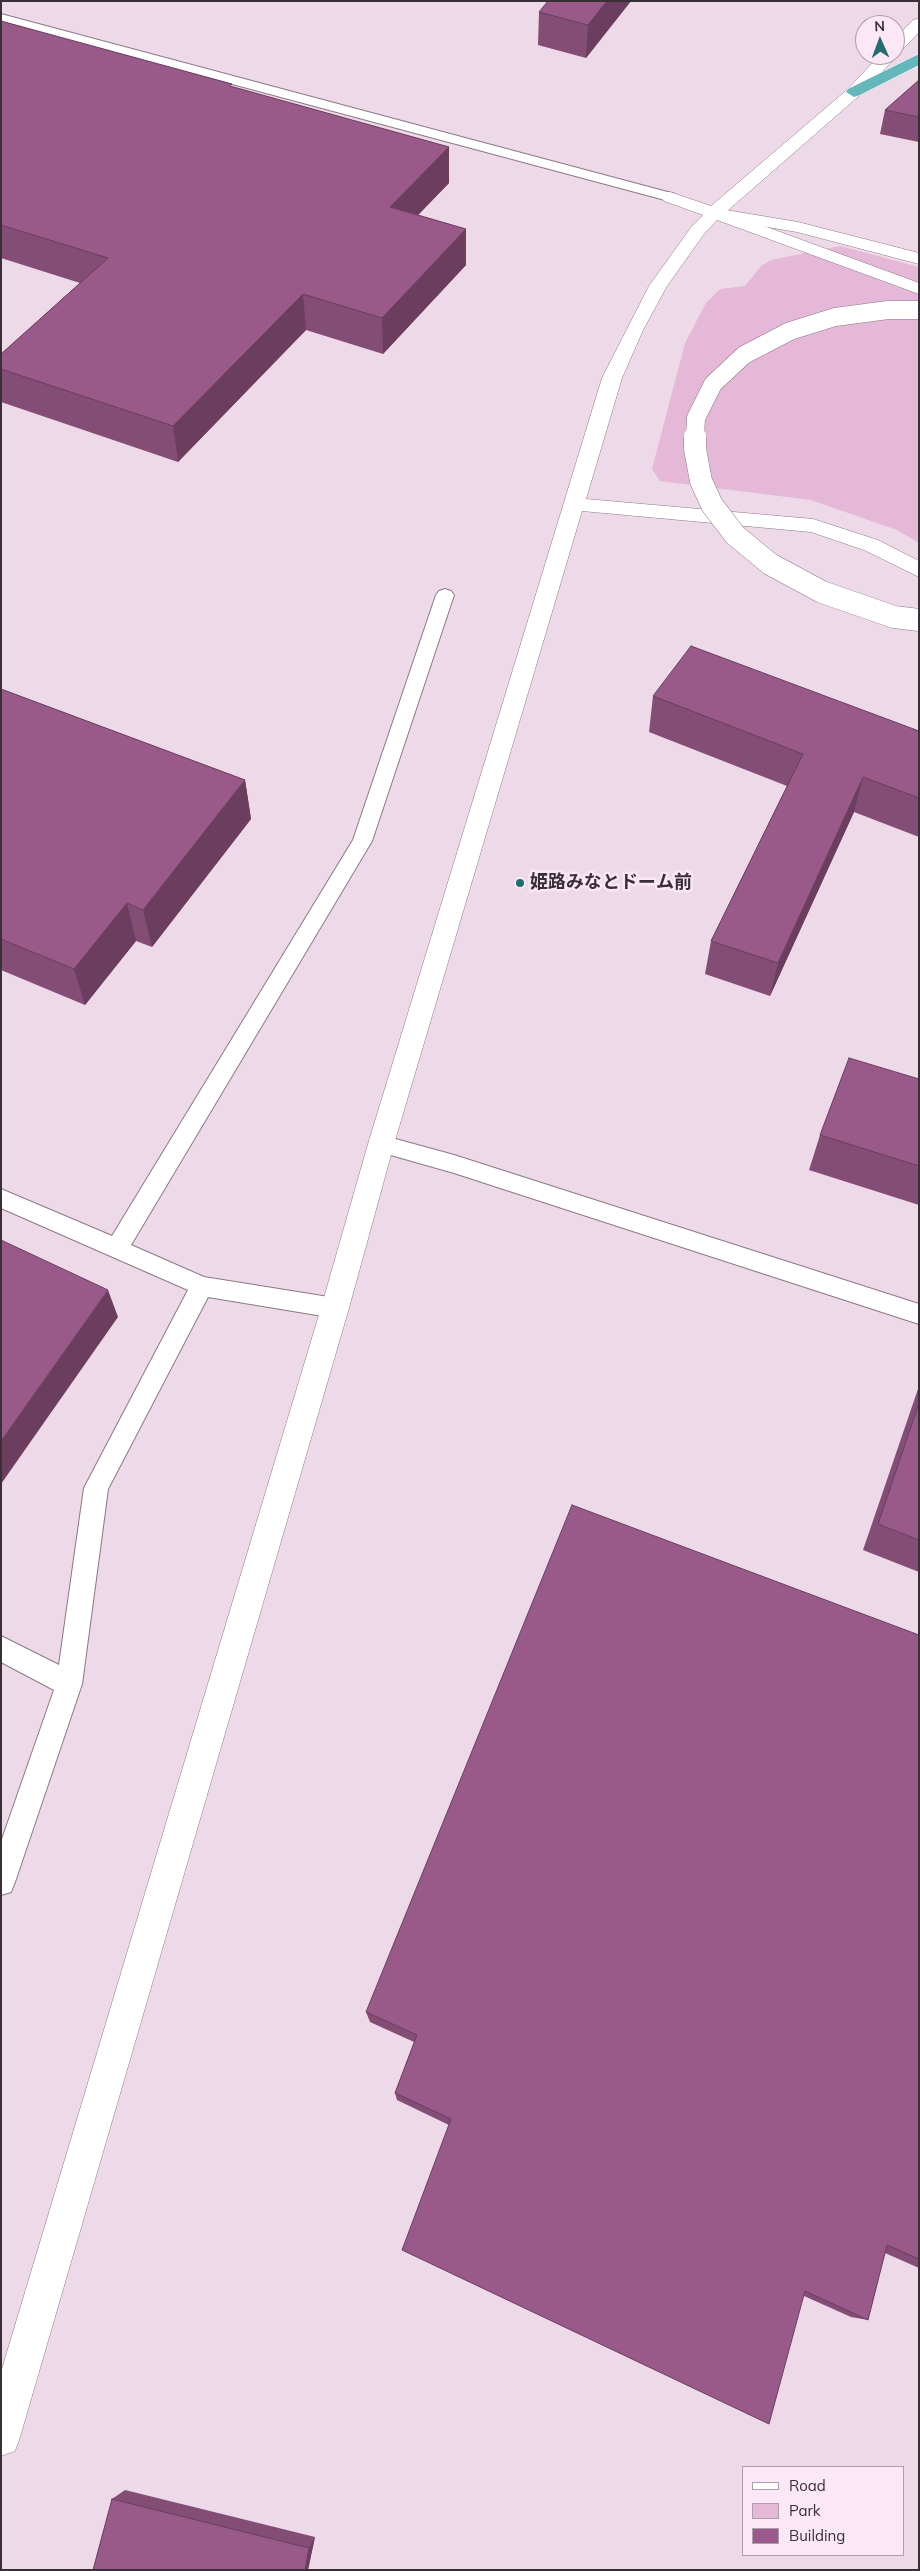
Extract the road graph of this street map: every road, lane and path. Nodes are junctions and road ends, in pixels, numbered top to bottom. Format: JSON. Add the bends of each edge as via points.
{"nodes":[{"id":1,"x":1,"y":18,"type":"edge"},
{"id":2,"x":919,"y":23,"type":"edge"},
{"id":3,"x":905,"y":38,"type":"edge"},
{"id":4,"x":919,"y":59,"type":"edge"},
{"id":5,"x":880,"y":65,"type":"edge"},
{"id":6,"x":854,"y":92,"type":"junction"},
{"id":7,"x":670,"y":197,"type":"joint"},
{"id":8,"x":714,"y":213,"type":"junction"},
{"id":9,"x":919,"y":259,"type":"edge"},
{"id":10,"x":919,"y":289,"type":"edge"},
{"id":11,"x":919,"y":310,"type":"edge"},
{"id":12,"x":575,"y":504,"type":"junction"},
{"id":13,"x":919,"y":570,"type":"edge"},
{"id":14,"x":445,"y":595,"type":"dead end"},
{"id":15,"x":919,"y":620,"type":"edge"},
{"id":16,"x":381,"y":1144,"type":"junction"},
{"id":17,"x":1,"y":1198,"type":"edge"},
{"id":18,"x":116,"y":1249,"type":"junction"},
{"id":19,"x":202,"y":1286,"type":"junction"},
{"id":20,"x":335,"y":1308,"type":"junction"},
{"id":21,"x":919,"y":1314,"type":"edge"},
{"id":22,"x":1,"y":1648,"type":"edge"},
{"id":23,"x":69,"y":1684,"type":"junction"},
{"id":24,"x":1,"y":1882,"type":"edge"},
{"id":25,"x":1,"y":2437,"type":"edge"}],
"edges":[{"from":1,"to":7,"type":"lane"},
{"from":2,"to":3,"type":"street"},
{"from":4,"to":6,"type":"highway"},
{"from":5,"to":6,"type":"street"},
{"from":6,"to":8,"type":"street"},
{"from":7,"to":8,"type":"street"},
{"from":8,"to":9,"type":"street","via":[[798,227]]},
{"from":8,"to":10,"type":"street"},
{"from":8,"to":12,"type":"street","via":[[666,274],[634,330],[612,378]]},
{"from":11,"to":15,"type":"street","bridge":true,"via":[[888,310],[835,317],[790,330],[744,355],[713,384],[696,418],[695,449],[700,481],[712,505],[735,536],[770,564],[822,592],[894,617]]},
{"from":12,"to":13,"type":"street","via":[[813,526],[870,545]]},
{"from":12,"to":16,"type":"street"},
{"from":14,"to":18,"type":"lane","via":[[362,841]]},
{"from":16,"to":20,"type":"street"},
{"from":16,"to":21,"type":"lane","via":[[464,1167]]},
{"from":17,"to":18,"type":"lane"},
{"from":18,"to":19,"type":"lane"},
{"from":19,"to":20,"type":"lane"},
{"from":19,"to":23,"type":"lane","via":[[96,1488]]},
{"from":20,"to":25,"type":"street"},
{"from":22,"to":23,"type":"lane"},
{"from":23,"to":24,"type":"lane"}]}
